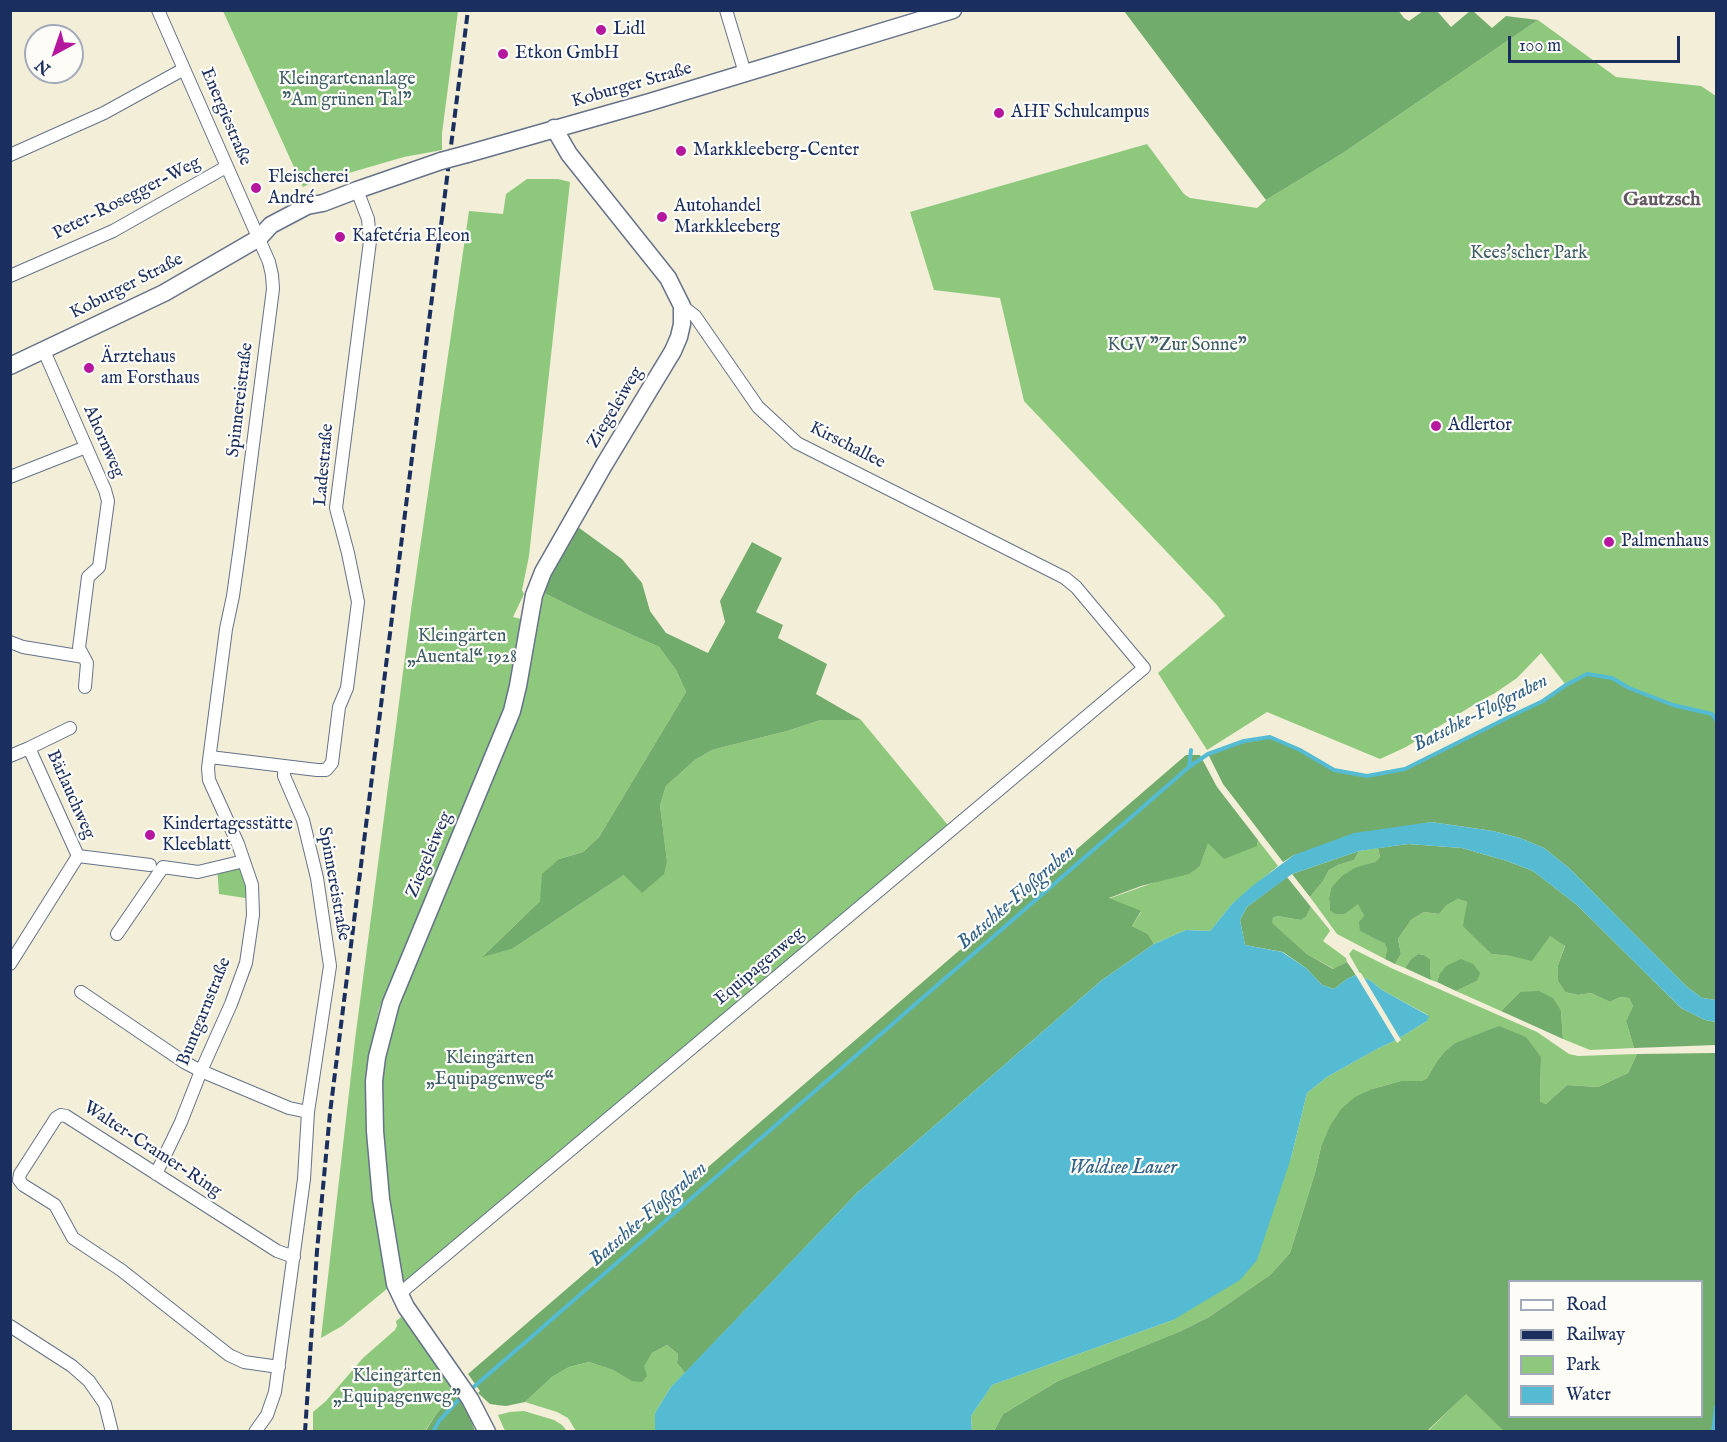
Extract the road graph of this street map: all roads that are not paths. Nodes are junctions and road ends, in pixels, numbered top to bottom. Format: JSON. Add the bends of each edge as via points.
{"nodes":[{"id":1,"x":158,"y":10,"type":"edge"},
{"id":2,"x":726,"y":10,"type":"edge"},
{"id":3,"x":953,"y":10,"type":"edge"},
{"id":4,"x":184,"y":69,"type":"junction"},
{"id":5,"x":745,"y":73,"type":"junction"},
{"id":6,"x":554,"y":128,"type":"junction"},
{"id":7,"x":10,"y":155,"type":"edge"},
{"id":8,"x":226,"y":167,"type":"junction"},
{"id":9,"x":357,"y":190,"type":"junction"},
{"id":10,"x":259,"y":238,"type":"junction"},
{"id":11,"x":10,"y":276,"type":"edge"},
{"id":12,"x":682,"y":306,"type":"junction"},
{"id":13,"x":44,"y":351,"type":"junction"},
{"id":14,"x":10,"y":366,"type":"edge"},
{"id":15,"x":86,"y":447,"type":"junction"},
{"id":16,"x":10,"y":477,"type":"edge"},
{"id":17,"x":10,"y":642,"type":"edge"},
{"id":18,"x":84,"y":657,"type":"junction"},
{"id":19,"x":1144,"y":668,"type":"joint"},
{"id":20,"x":85,"y":687,"type":"dead end"},
{"id":21,"x":70,"y":728,"type":"dead end"},
{"id":22,"x":29,"y":748,"type":"junction"},
{"id":23,"x":10,"y":756,"type":"edge"},
{"id":24,"x":210,"y":757,"type":"junction"},
{"id":25,"x":284,"y":767,"type":"junction"},
{"id":26,"x":78,"y":856,"type":"junction"},
{"id":27,"x":244,"y":861,"type":"junction"},
{"id":28,"x":150,"y":865,"type":"dead end"},
{"id":29,"x":117,"y":934,"type":"dead end"},
{"id":30,"x":10,"y":964,"type":"edge"},
{"id":31,"x":81,"y":992,"type":"dead end"},
{"id":32,"x":201,"y":1071,"type":"junction"},
{"id":33,"x":308,"y":1112,"type":"junction"},
{"id":34,"x":156,"y":1174,"type":"junction"},
{"id":35,"x":294,"y":1257,"type":"junction"},
{"id":36,"x":397,"y":1290,"type":"junction"},
{"id":37,"x":14,"y":1329,"type":"edge"},
{"id":38,"x":10,"y":1342,"type":"edge"},
{"id":39,"x":279,"y":1367,"type":"junction"},
{"id":40,"x":112,"y":1431,"type":"edge"},
{"id":41,"x":255,"y":1431,"type":"edge"},
{"id":42,"x":487,"y":1431,"type":"edge"}],
"edges":[{"from":1,"to":4,"type":"street","name":"Energiestraße"},
{"from":2,"to":5,"type":"street"},
{"from":3,"to":5,"type":"main road","name":"Koburger Straße"},
{"from":4,"to":7,"type":"street","via":[[105,112]]},
{"from":4,"to":8,"type":"street","name":"Energiestraße"},
{"from":5,"to":6,"type":"main road","name":"Koburger Straße"},
{"from":6,"to":9,"type":"main road","name":"Koburger Straße","bridge":true},
{"from":6,"to":12,"type":"main road","name":"Kirschallee","via":[[569,154],[663,271]]},
{"from":8,"to":10,"type":"street","name":"Energiestraße"},
{"from":8,"to":11,"type":"street","name":"Peter-Rosegger-Weg","via":[[113,231]]},
{"from":9,"to":10,"type":"main road","name":"Koburger Straße","via":[[323,203],[314,213],[276,234]]},
{"from":9,"to":25,"type":"street","name":"Ladestraße","via":[[368,219],[370,241],[336,508],[358,602],[332,764],[326,770]]},
{"from":10,"to":13,"type":"main road","name":"Koburger Straße","via":[[164,292]]},
{"from":10,"to":24,"type":"street","name":"Spinnereistraße","via":[[269,262],[273,289]]},
{"from":12,"to":19,"type":"street","name":"Kirschallee","via":[[695,316],[758,407],[797,443],[1065,578]]},
{"from":12,"to":36,"type":"main road","name":"Ziegeleiweg","via":[[682,324],[673,351],[543,572],[534,595],[512,711],[391,1003],[377,1057],[374,1106],[381,1199]]},
{"from":13,"to":14,"type":"main road","name":"Koburger Straße"},
{"from":13,"to":15,"type":"street","name":"Ahornweg"},
{"from":15,"to":16,"type":"street"},
{"from":15,"to":18,"type":"street","name":"Ahornweg","via":[[108,501],[99,567],[88,577],[79,648]]},
{"from":17,"to":18,"type":"street"},
{"from":18,"to":20,"type":"street","name":"Ahornweg"},
{"from":19,"to":36,"type":"street","name":"Equipagenweg","via":[[404,1290]]},
{"from":21,"to":22,"type":"street","name":"Bärlauchweg"},
{"from":22,"to":23,"type":"street","name":"Bärlauchweg"},
{"from":22,"to":26,"type":"street","name":"Bärlauchweg"},
{"from":24,"to":25,"type":"street"},
{"from":24,"to":27,"type":"street","name":"Buntgarnstraße","via":[[209,780]]},
{"from":25,"to":33,"type":"street","name":"Spinnereistraße","via":[[284,776],[303,819],[317,878],[330,966]]},
{"from":26,"to":28,"type":"street","name":"Bärlauchweg"},
{"from":26,"to":30,"type":"street","name":"Bärlauchweg"},
{"from":27,"to":29,"type":"street","via":[[198,872],[163,867]]},
{"from":27,"to":32,"type":"street","name":"Buntgarnstraße","via":[[252,885],[253,915],[246,963]]},
{"from":31,"to":32,"type":"street"},
{"from":32,"to":33,"type":"street","via":[[289,1108]]},
{"from":32,"to":34,"type":"street","name":"Buntgarnstraße"},
{"from":33,"to":35,"type":"street","name":"Spinnereistraße"},
{"from":34,"to":35,"type":"street","name":"Walter-Cramer-Ring","via":[[277,1251]]},
{"from":34,"to":39,"type":"street","name":"Walter-Cramer-Ring","via":[[61,1115],[20,1174],[20,1180],[55,1205],[73,1238],[121,1270],[229,1355],[244,1362]]},
{"from":35,"to":39,"type":"street","name":"Spinnereistraße"},
{"from":36,"to":42,"type":"main road","name":"Ziegeleiweg","via":[[466,1392]]},
{"from":37,"to":38,"type":"street"},
{"from":37,"to":40,"type":"street","via":[[89,1381],[105,1404]]},
{"from":39,"to":41,"type":"street","name":"Spinnereistraße","via":[[267,1415]]}]}
